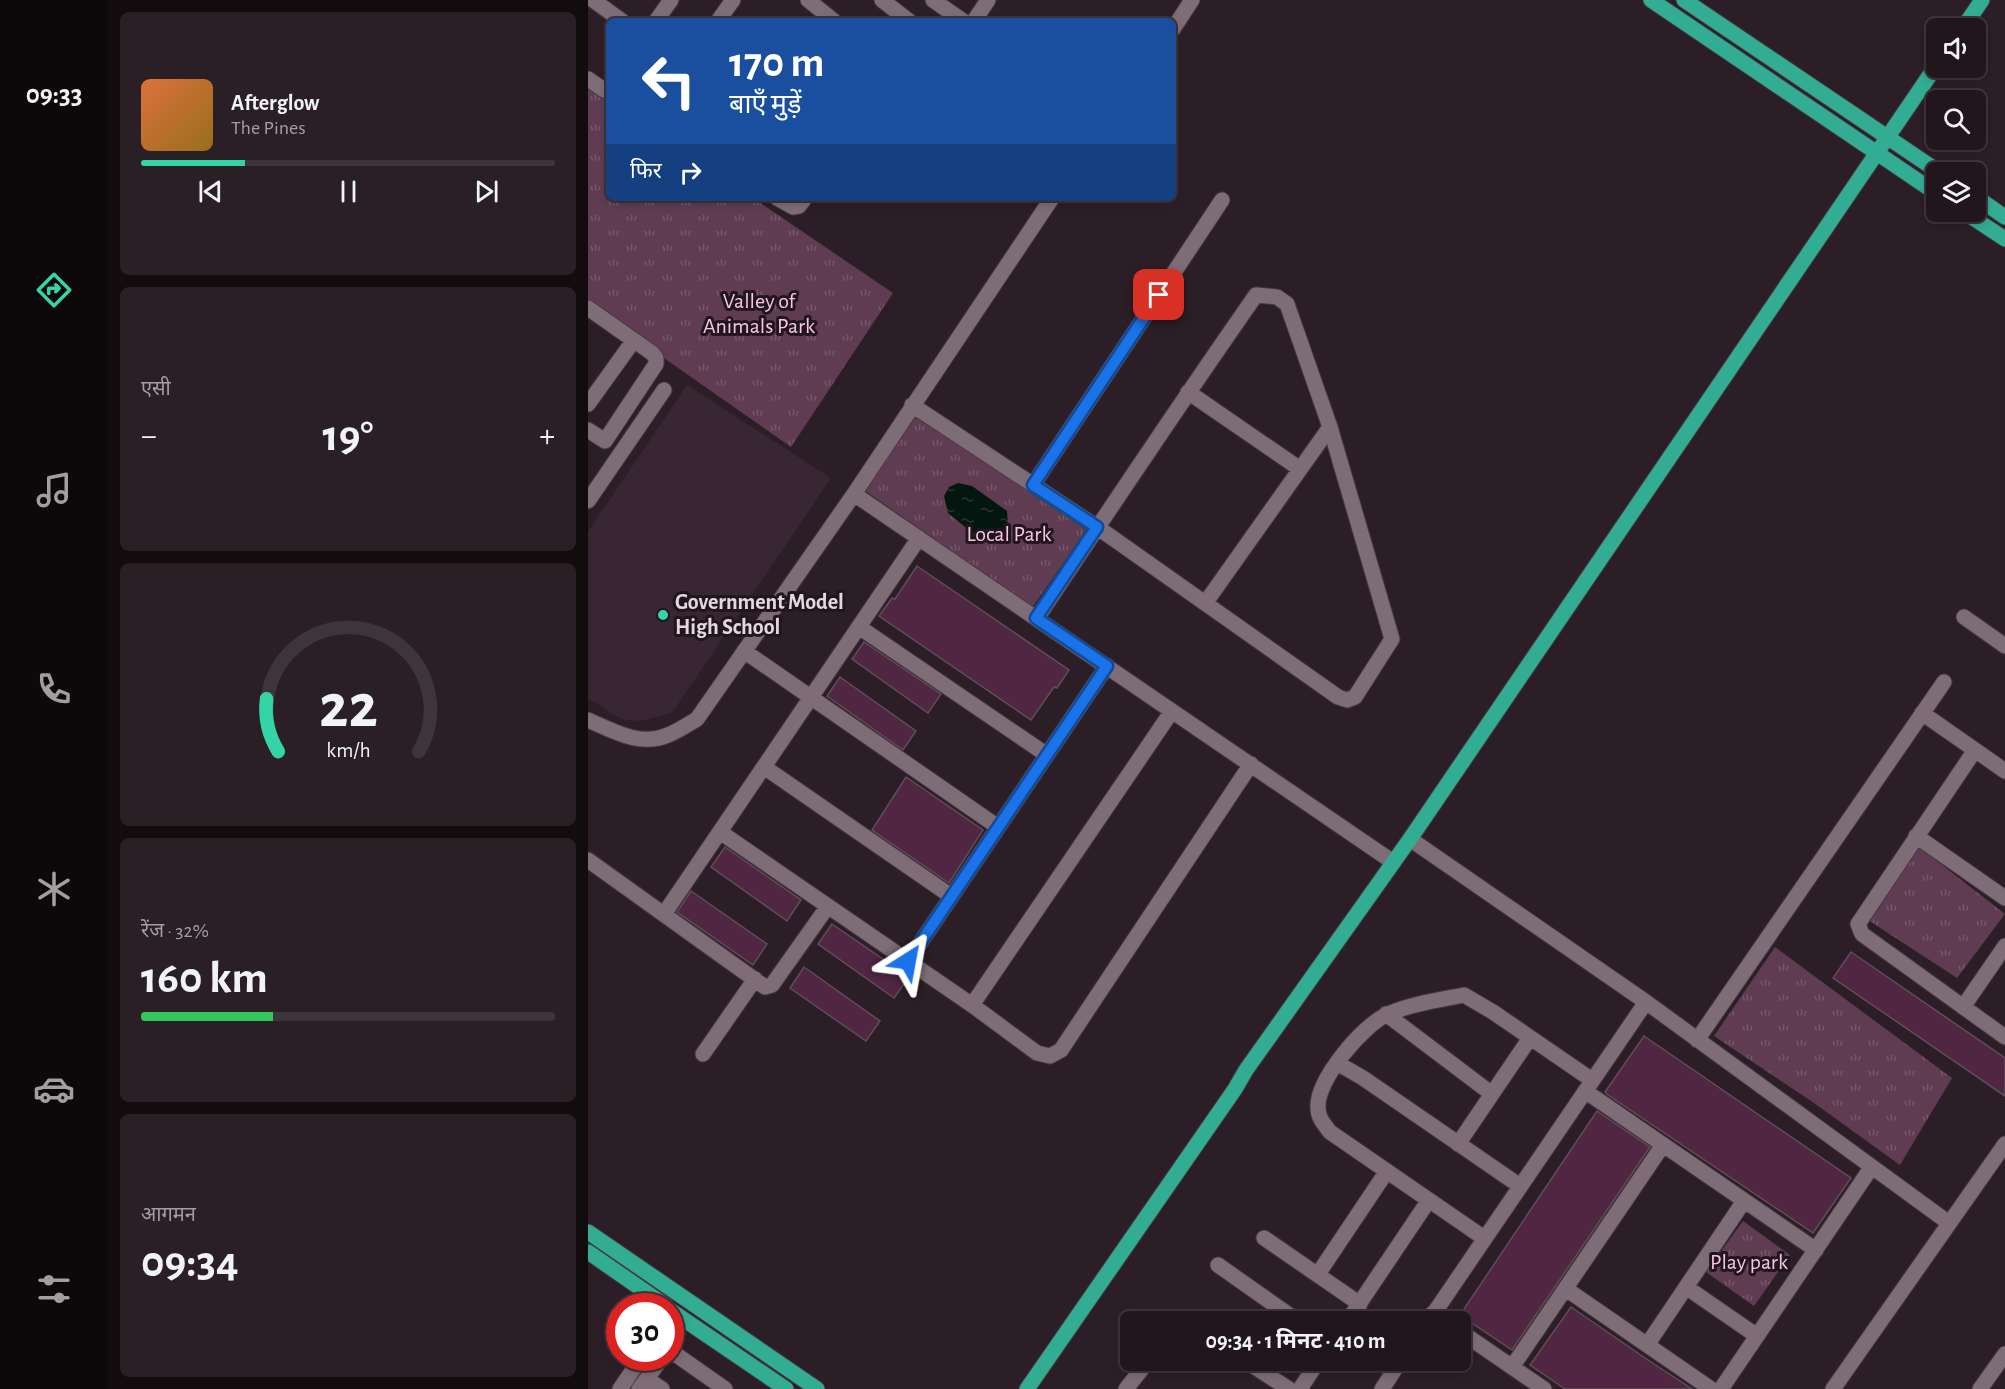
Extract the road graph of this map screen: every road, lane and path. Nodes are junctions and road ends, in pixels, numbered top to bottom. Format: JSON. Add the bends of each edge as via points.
{"nodes":[{"id":1,"x":593,"y":0,"type":"edge"},
{"id":2,"x":671,"y":0,"type":"edge"},
{"id":3,"x":733,"y":0,"type":"edge"},
{"id":4,"x":808,"y":0,"type":"edge"},
{"id":5,"x":882,"y":0,"type":"edge"},
{"id":6,"x":933,"y":0,"type":"edge"},
{"id":7,"x":988,"y":0,"type":"edge"},
{"id":8,"x":1192,"y":0,"type":"edge"},
{"id":9,"x":1651,"y":0,"type":"edge"},
{"id":10,"x":1684,"y":0,"type":"edge"},
{"id":11,"x":1982,"y":0,"type":"edge"},
{"id":12,"x":618,"y":18,"type":"edge"},
{"id":13,"x":658,"y":18,"type":"edge"},
{"id":14,"x":720,"y":18,"type":"edge"},
{"id":15,"x":830,"y":18,"type":"edge"},
{"id":16,"x":905,"y":18,"type":"edge"},
{"id":17,"x":959,"y":18,"type":"edge"},
{"id":18,"x":976,"y":18,"type":"edge"},
{"id":19,"x":1970,"y":18,"type":"edge"},
{"id":20,"x":1176,"y":24,"type":"edge"},
{"id":21,"x":1928,"y":78,"type":"edge"},
{"id":22,"x":588,"y":79,"type":"edge"},
{"id":23,"x":606,"y":90,"type":"edge"},
{"id":24,"x":1887,"y":137,"type":"junction"},
{"id":25,"x":1877,"y":152,"type":"junction"},
{"id":26,"x":1926,"y":163,"type":"edge"},
{"id":27,"x":1926,"y":186,"type":"edge"},
{"id":28,"x":1222,"y":200,"type":"dead end"},
{"id":29,"x":782,"y":201,"type":"edge"},
{"id":30,"x":803,"y":201,"type":"edge"},
{"id":31,"x":1050,"y":201,"type":"edge"},
{"id":32,"x":1986,"y":204,"type":"edge"},
{"id":33,"x":2005,"y":217,"type":"edge"},
{"id":34,"x":1979,"y":222,"type":"edge"},
{"id":35,"x":2005,"y":239,"type":"edge"},
{"id":36,"x":588,"y":308,"type":"edge"},
{"id":37,"x":634,"y":340,"type":"junction"},
{"id":38,"x":664,"y":390,"type":"dead end"},
{"id":39,"x":1188,"y":392,"type":"junction"},
{"id":40,"x":588,"y":404,"type":"edge"},
{"id":41,"x":912,"y":405,"type":"junction"},
{"id":42,"x":1330,"y":428,"type":"junction"},
{"id":43,"x":588,"y":430,"type":"edge"},
{"id":44,"x":1300,"y":469,"type":"junction"},
{"id":45,"x":1033,"y":485,"type":"junction"},
{"id":46,"x":590,"y":493,"type":"edge"},
{"id":47,"x":854,"y":494,"type":"junction"},
{"id":48,"x":1097,"y":527,"type":"junction"},
{"id":49,"x":919,"y":538,"type":"junction"},
{"id":50,"x":1206,"y":602,"type":"junction"},
{"id":51,"x":1964,"y":617,"type":"dead end"},
{"id":52,"x":1036,"y":618,"type":"junction"},
{"id":53,"x":859,"y":627,"type":"junction"},
{"id":54,"x":2005,"y":646,"type":"edge"},
{"id":55,"x":744,"y":651,"type":"junction"},
{"id":56,"x":1107,"y":666,"type":"junction"},
{"id":57,"x":1944,"y":682,"type":"dead end"},
{"id":58,"x":811,"y":698,"type":"junction"},
{"id":59,"x":1172,"y":711,"type":"junction"},
{"id":60,"x":1922,"y":713,"type":"junction"},
{"id":61,"x":588,"y":720,"type":"edge"},
{"id":62,"x":1975,"y":750,"type":"junction"},
{"id":63,"x":1047,"y":755,"type":"junction"},
{"id":64,"x":1251,"y":764,"type":"junction"},
{"id":65,"x":764,"y":767,"type":"junction"},
{"id":66,"x":2005,"y":771,"type":"edge"},
{"id":67,"x":998,"y":827,"type":"junction"},
{"id":68,"x":720,"y":832,"type":"junction"},
{"id":69,"x":1916,"y":836,"type":"junction"},
{"id":70,"x":1410,"y":839,"type":"junction"},
{"id":71,"x":588,"y":860,"type":"edge"},
{"id":72,"x":1393,"y":862,"type":"junction"},
{"id":73,"x":951,"y":896,"type":"junction"},
{"id":74,"x":2005,"y":898,"type":"edge"},
{"id":75,"x":828,"y":906,"type":"junction"},
{"id":76,"x":664,"y":914,"type":"junction"},
{"id":77,"x":2005,"y":946,"type":"edge"},
{"id":78,"x":908,"y":961,"type":"junction"},
{"id":79,"x":755,"y":979,"type":"junction"},
{"id":80,"x":1646,"y":1002,"type":"junction"},
{"id":81,"x":972,"y":1005,"type":"junction"},
{"id":82,"x":1963,"y":1007,"type":"junction"},
{"id":83,"x":1386,"y":1014,"type":"junction"},
{"id":84,"x":2005,"y":1037,"type":"edge"},
{"id":85,"x":1530,"y":1038,"type":"junction"},
{"id":86,"x":1697,"y":1040,"type":"junction"},
{"id":87,"x":703,"y":1054,"type":"dead end"},
{"id":88,"x":1337,"y":1063,"type":"junction"},
{"id":89,"x":1588,"y":1086,"type":"junction"},
{"id":90,"x":1492,"y":1094,"type":"junction"},
{"id":91,"x":1458,"y":1144,"type":"junction"},
{"id":92,"x":2005,"y":1144,"type":"edge"},
{"id":93,"x":1663,"y":1145,"type":"junction"},
{"id":94,"x":1871,"y":1168,"type":"junction"},
{"id":95,"x":1387,"y":1171,"type":"junction"},
{"id":96,"x":1520,"y":1186,"type":"junction"},
{"id":97,"x":1429,"y":1200,"type":"junction"},
{"id":98,"x":1744,"y":1201,"type":"junction"},
{"id":99,"x":1949,"y":1223,"type":"junction"},
{"id":100,"x":588,"y":1232,"type":"edge"},
{"id":101,"x":1264,"y":1238,"type":"dead end"},
{"id":102,"x":1484,"y":1238,"type":"junction"},
{"id":103,"x":1816,"y":1250,"type":"junction"},
{"id":104,"x":588,"y":1252,"type":"edge"},
{"id":105,"x":1218,"y":1265,"type":"dead end"},
{"id":106,"x":1318,"y":1274,"type":"junction"},
{"id":107,"x":1686,"y":1287,"type":"junction"},
{"id":108,"x":1566,"y":1289,"type":"junction"},
{"id":109,"x":647,"y":1293,"type":"edge"},
{"id":110,"x":1360,"y":1304,"type":"junction"},
{"id":111,"x":1283,"y":1311,"type":"edge"},
{"id":112,"x":1355,"y":1311,"type":"edge"},
{"id":113,"x":1441,"y":1311,"type":"edge"},
{"id":114,"x":684,"y":1320,"type":"edge"},
{"id":115,"x":1757,"y":1336,"type":"junction"},
{"id":116,"x":1471,"y":1339,"type":"edge"},
{"id":117,"x":1647,"y":1345,"type":"junction"},
{"id":118,"x":2005,"y":1354,"type":"edge"},
{"id":119,"x":684,"y":1360,"type":"edge"},
{"id":120,"x":1512,"y":1367,"type":"junction"},
{"id":121,"x":632,"y":1371,"type":"edge"},
{"id":122,"x":652,"y":1371,"type":"edge"},
{"id":123,"x":1140,"y":1371,"type":"edge"},
{"id":124,"x":1261,"y":1371,"type":"edge"},
{"id":125,"x":1312,"y":1371,"type":"edge"},
{"id":126,"x":1394,"y":1371,"type":"edge"},
{"id":127,"x":643,"y":1384,"type":"edge"},
{"id":128,"x":620,"y":1389,"type":"edge"},
{"id":129,"x":662,"y":1389,"type":"edge"},
{"id":130,"x":725,"y":1389,"type":"edge"},
{"id":131,"x":786,"y":1389,"type":"edge"},
{"id":132,"x":817,"y":1389,"type":"edge"},
{"id":133,"x":1027,"y":1389,"type":"edge"},
{"id":134,"x":1126,"y":1389,"type":"edge"},
{"id":135,"x":1289,"y":1389,"type":"edge"},
{"id":136,"x":1300,"y":1389,"type":"edge"},
{"id":137,"x":1383,"y":1389,"type":"edge"},
{"id":138,"x":1544,"y":1389,"type":"edge"},
{"id":139,"x":1711,"y":1389,"type":"edge"},
{"id":140,"x":1721,"y":1389,"type":"edge"},
{"id":141,"x":1833,"y":1389,"type":"edge"},
{"id":142,"x":1980,"y":1389,"type":"edge"}],
"edges":[{"from":1,"to":12,"type":"street"},
{"from":2,"to":13,"type":"street"},
{"from":3,"to":14,"type":"street"},
{"from":4,"to":15,"type":"street"},
{"from":5,"to":16,"type":"street"},
{"from":6,"to":17,"type":"street"},
{"from":7,"to":18,"type":"street"},
{"from":8,"to":20,"type":"street"},
{"from":9,"to":25,"type":"main road"},
{"from":10,"to":24,"type":"main road"},
{"from":11,"to":19,"type":"main road"},
{"from":21,"to":24,"type":"main road"},
{"from":22,"to":23,"type":"street"},
{"from":24,"to":25,"type":"main road"},
{"from":24,"to":26,"type":"main road"},
{"from":25,"to":27,"type":"main road"},
{"from":25,"to":70,"type":"main road"},
{"from":28,"to":45,"type":"street"},
{"from":29,"to":30,"type":"street","via":[[793,207]]},
{"from":31,"to":41,"type":"street"},
{"from":32,"to":33,"type":"main road"},
{"from":34,"to":35,"type":"main road"},
{"from":36,"to":37,"type":"street"},
{"from":37,"to":40,"type":"street"},
{"from":37,"to":43,"type":"street","via":[[656,358],[654,369],[605,441]]},
{"from":38,"to":46,"type":"street"},
{"from":39,"to":42,"type":"street","via":[[1256,295],[1276,297],[1287,304]]},
{"from":39,"to":44,"type":"street"},
{"from":39,"to":48,"type":"street"},
{"from":41,"to":45,"type":"street"},
{"from":41,"to":47,"type":"street"},
{"from":42,"to":44,"type":"street"},
{"from":42,"to":50,"type":"street","via":[[1392,639],[1355,697],[1338,697]]},
{"from":44,"to":50,"type":"street"},
{"from":45,"to":48,"type":"street"},
{"from":47,"to":49,"type":"street"},
{"from":47,"to":55,"type":"street"},
{"from":48,"to":50,"type":"street"},
{"from":48,"to":52,"type":"street"},
{"from":49,"to":52,"type":"street"},
{"from":49,"to":53,"type":"street"},
{"from":51,"to":54,"type":"street"},
{"from":52,"to":56,"type":"street"},
{"from":53,"to":58,"type":"street"},
{"from":53,"to":63,"type":"street"},
{"from":55,"to":58,"type":"street"},
{"from":55,"to":61,"type":"street","via":[[697,719],[666,736],[640,740]]},
{"from":56,"to":59,"type":"street"},
{"from":56,"to":63,"type":"street"},
{"from":57,"to":60,"type":"street"},
{"from":58,"to":65,"type":"street"},
{"from":58,"to":67,"type":"street"},
{"from":59,"to":64,"type":"street"},
{"from":59,"to":81,"type":"street"},
{"from":60,"to":62,"type":"street"},
{"from":60,"to":86,"type":"street"},
{"from":62,"to":66,"type":"street"},
{"from":62,"to":69,"type":"street"},
{"from":63,"to":67,"type":"street"},
{"from":64,"to":72,"type":"street"},
{"from":64,"to":81,"type":"street","via":[[1061,1050],[1050,1056],[1037,1053]]},
{"from":65,"to":68,"type":"street"},
{"from":65,"to":73,"type":"street"},
{"from":67,"to":73,"type":"street"},
{"from":68,"to":75,"type":"street"},
{"from":68,"to":76,"type":"street"},
{"from":69,"to":74,"type":"street"},
{"from":69,"to":82,"type":"street","via":[[1862,917],[1859,930]]},
{"from":70,"to":72,"type":"main road"},
{"from":70,"to":80,"type":"street"},
{"from":71,"to":76,"type":"street"},
{"from":72,"to":133,"type":"main road"},
{"from":73,"to":78,"type":"street"},
{"from":75,"to":78,"type":"street"},
{"from":75,"to":79,"type":"street","via":[[772,985],[765,987]]},
{"from":76,"to":79,"type":"street"},
{"from":77,"to":82,"type":"street"},
{"from":78,"to":81,"type":"street"},
{"from":79,"to":87,"type":"street"},
{"from":80,"to":86,"type":"street"},
{"from":80,"to":89,"type":"street"},
{"from":82,"to":84,"type":"street"},
{"from":83,"to":85,"type":"street","via":[[1464,995]]},
{"from":83,"to":88,"type":"street","via":[[1356,1037]]},
{"from":83,"to":90,"type":"street"},
{"from":85,"to":89,"type":"street"},
{"from":85,"to":90,"type":"street"},
{"from":86,"to":94,"type":"street"},
{"from":88,"to":91,"type":"street"},
{"from":88,"to":95,"type":"street","via":[[1322,1087],[1317,1105],[1319,1118],[1330,1132]]},
{"from":89,"to":93,"type":"street"},
{"from":89,"to":96,"type":"street"},
{"from":90,"to":91,"type":"street"},
{"from":91,"to":96,"type":"street"},
{"from":92,"to":99,"type":"street"},
{"from":93,"to":98,"type":"street"},
{"from":93,"to":108,"type":"street"},
{"from":94,"to":99,"type":"street"},
{"from":94,"to":103,"type":"street"},
{"from":95,"to":97,"type":"street"},
{"from":95,"to":106,"type":"street"},
{"from":96,"to":102,"type":"street"},
{"from":97,"to":102,"type":"street"},
{"from":97,"to":110,"type":"street"},
{"from":98,"to":103,"type":"street"},
{"from":98,"to":107,"type":"street"},
{"from":99,"to":141,"type":"street"},
{"from":100,"to":132,"type":"main road"},
{"from":101,"to":106,"type":"street"},
{"from":102,"to":113,"type":"street"},
{"from":103,"to":115,"type":"street"},
{"from":104,"to":109,"type":"main road"},
{"from":105,"to":111,"type":"street"},
{"from":106,"to":110,"type":"street"},
{"from":107,"to":115,"type":"street"},
{"from":107,"to":117,"type":"street"},
{"from":108,"to":117,"type":"street"},
{"from":108,"to":120,"type":"street"},
{"from":110,"to":112,"type":"street"},
{"from":114,"to":131,"type":"main road"},
{"from":115,"to":140,"type":"street"},
{"from":116,"to":120,"type":"street"},
{"from":117,"to":139,"type":"street"},
{"from":118,"to":142,"type":"street"},
{"from":119,"to":130,"type":"street"},
{"from":120,"to":138,"type":"street"},
{"from":121,"to":128,"type":"street"},
{"from":122,"to":127,"type":"street"},
{"from":123,"to":134,"type":"street"},
{"from":124,"to":135,"type":"street"},
{"from":125,"to":136,"type":"street"},
{"from":126,"to":137,"type":"street"},
{"from":127,"to":129,"type":"street"}]}
